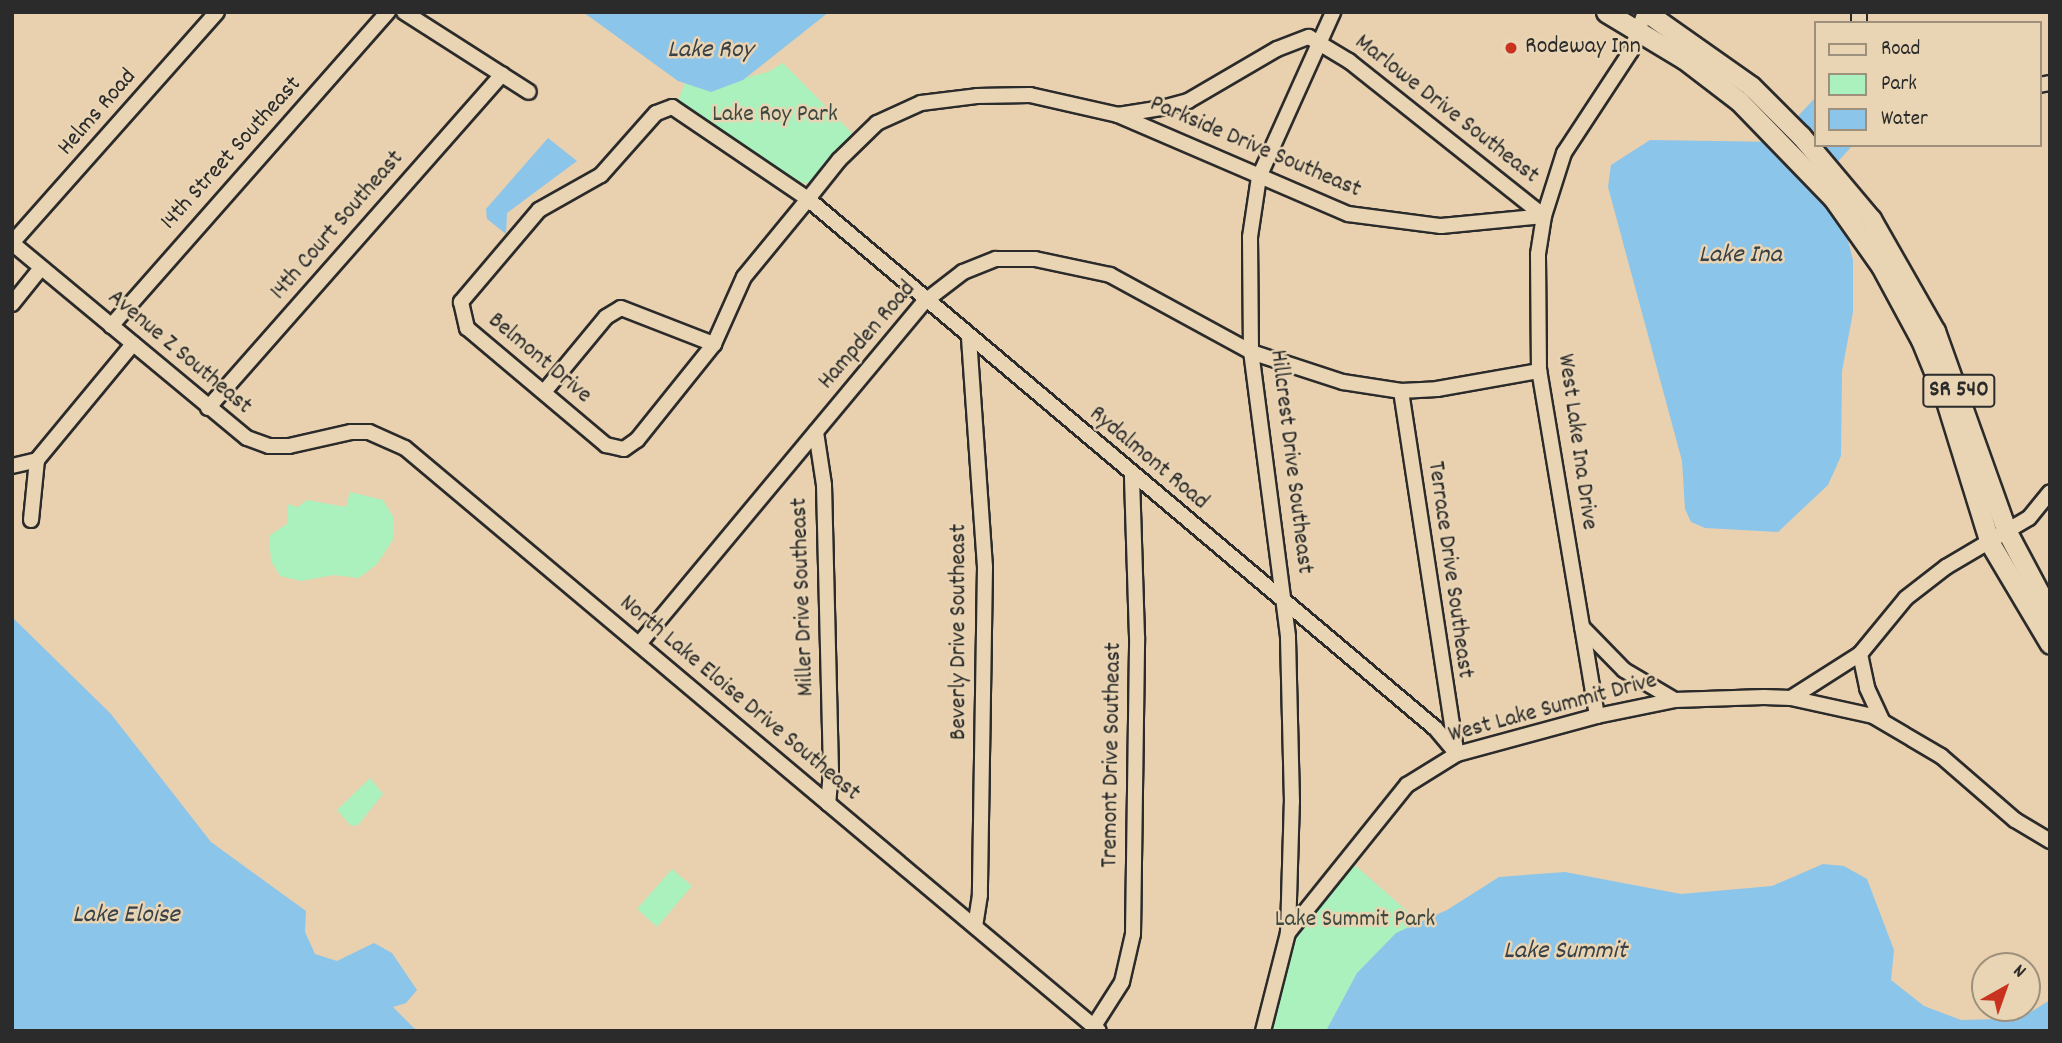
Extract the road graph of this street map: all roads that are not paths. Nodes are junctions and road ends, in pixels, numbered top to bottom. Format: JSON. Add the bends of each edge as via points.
{"nodes":[{"id":1,"x":217,"y":12,"type":"edge"},
{"id":2,"x":388,"y":12,"type":"edge"},
{"id":3,"x":404,"y":12,"type":"edge"},
{"id":4,"x":1333,"y":12,"type":"edge"},
{"id":5,"x":1606,"y":12,"type":"edge"},
{"id":6,"x":1644,"y":18,"type":"edge"},
{"id":7,"x":1320,"y":40,"type":"junction"},
{"id":8,"x":502,"y":74,"type":"junction"},
{"id":9,"x":529,"y":92,"type":"dead end"},
{"id":10,"x":1118,"y":115,"type":"junction"},
{"id":11,"x":707,"y":132,"type":"joint"},
{"id":12,"x":1259,"y":177,"type":"junction"},
{"id":13,"x":808,"y":199,"type":"junction"},
{"id":14,"x":1544,"y":215,"type":"junction"},
{"id":15,"x":12,"y":243,"type":"edge"},
{"id":16,"x":1888,"y":261,"type":"junction"},
{"id":17,"x":41,"y":268,"type":"junction"},
{"id":18,"x":924,"y":302,"type":"junction"},
{"id":19,"x":12,"y":303,"type":"edge"},
{"id":20,"x":111,"y":326,"type":"junction"},
{"id":21,"x":969,"y":338,"type":"junction"},
{"id":22,"x":132,"y":344,"type":"junction"},
{"id":23,"x":714,"y":344,"type":"junction"},
{"id":24,"x":1251,"y":352,"type":"junction"},
{"id":25,"x":1539,"y":371,"type":"junction"},
{"id":26,"x":1401,"y":391,"type":"junction"},
{"id":27,"x":544,"y":392,"type":"junction"},
{"id":28,"x":208,"y":408,"type":"junction"},
{"id":29,"x":816,"y":432,"type":"junction"},
{"id":30,"x":336,"y":435,"type":"joint"},
{"id":31,"x":37,"y":460,"type":"junction"},
{"id":32,"x":12,"y":466,"type":"edge"},
{"id":33,"x":1132,"y":475,"type":"junction"},
{"id":34,"x":2050,"y":492,"type":"edge"},
{"id":35,"x":31,"y":520,"type":"dead end"},
{"id":36,"x":2007,"y":531,"type":"junction"},
{"id":37,"x":1990,"y":543,"type":"junction"},
{"id":38,"x":1284,"y":602,"type":"junction"},
{"id":39,"x":2050,"y":613,"type":"edge"},
{"id":40,"x":1581,"y":626,"type":"junction"},
{"id":41,"x":2050,"y":643,"type":"edge"},
{"id":42,"x":639,"y":644,"type":"junction"},
{"id":43,"x":1860,"y":654,"type":"junction"},
{"id":44,"x":1791,"y":698,"type":"junction"},
{"id":45,"x":1675,"y":700,"type":"junction"},
{"id":46,"x":1597,"y":716,"type":"junction"},
{"id":47,"x":1882,"y":720,"type":"junction"},
{"id":48,"x":1457,"y":754,"type":"junction"},
{"id":49,"x":828,"y":804,"type":"junction"},
{"id":50,"x":2050,"y":841,"type":"edge"},
{"id":51,"x":975,"y":927,"type":"junction"},
{"id":52,"x":1289,"y":933,"type":"junction"},
{"id":53,"x":1097,"y":1028,"type":"edge"},
{"id":54,"x":1263,"y":1031,"type":"edge"}],
"edges":[{"from":1,"to":15,"type":"street","name":"Helms Road"},
{"from":2,"to":20,"type":"street","name":"14th Street Southeast"},
{"from":3,"to":8,"type":"street"},
{"from":4,"to":7,"type":"street","name":"Hillcrest Drive Southeast"},
{"from":5,"to":6,"type":"main road","number":"SR 540"},
{"from":6,"to":14,"type":"street","name":"West Lake Ina Drive","via":[[1613,80],[1571,139]]},
{"from":6,"to":16,"type":"main road","number":"SR 540","via":[[1745,94],[1842,183]]},
{"from":7,"to":10,"type":"street","via":[[1296,40],[1188,101]]},
{"from":7,"to":12,"type":"street","name":"Hillcrest Drive Southeast"},
{"from":7,"to":14,"type":"street","name":"Marlowe Drive Southeast"},
{"from":8,"to":9,"type":"street"},
{"from":8,"to":28,"type":"street","name":"14th Court Southeast"},
{"from":10,"to":12,"type":"street","name":"Parkside Drive Southeast"},
{"from":10,"to":13,"type":"street","name":"Belmont Drive","via":[[1030,95],[921,103],[864,132]]},
{"from":11,"to":13,"type":"street","name":"Rydalmont Road"},
{"from":11,"to":27,"type":"street","name":"Belmont Drive","via":[[672,107],[662,108],[601,175],[532,215],[461,302],[467,328]]},
{"from":12,"to":14,"type":"street","name":"Parkside Drive Southeast","via":[[1337,211],[1403,224],[1441,226]]},
{"from":12,"to":24,"type":"street","name":"Hillcrest Drive Southeast","via":[[1250,237]]},
{"from":13,"to":18,"type":"street","name":"Rydalmont Road"},
{"from":13,"to":23,"type":"street","name":"Belmont Drive","via":[[744,277]]},
{"from":14,"to":25,"type":"street","name":"West Lake Ina Drive","via":[[1537,276]]},
{"from":15,"to":17,"type":"street","name":"Avenue Z Southeast"},
{"from":16,"to":36,"type":"main road","number":"SR 540","via":[[1935,331]]},
{"from":16,"to":37,"type":"main road","number":"SR 540","via":[[1947,401]]},
{"from":17,"to":19,"type":"street"},
{"from":17,"to":20,"type":"street","name":"Avenue Z Southeast"},
{"from":18,"to":21,"type":"street","name":"Rydalmont Road"},
{"from":18,"to":24,"type":"street","name":"Hampden Road","via":[[963,272],[996,259],[1062,262],[1132,284]]},
{"from":18,"to":29,"type":"street","name":"Hampden Road"},
{"from":20,"to":22,"type":"street","name":"Avenue Z Southeast"},
{"from":21,"to":33,"type":"street","name":"Rydalmont Road"},
{"from":21,"to":51,"type":"street","name":"Beverly Drive Southeast","via":[[985,567],[980,895]]},
{"from":22,"to":28,"type":"street","name":"Avenue Z Southeast"},
{"from":22,"to":31,"type":"street"},
{"from":23,"to":27,"type":"street","via":[[621,308],[606,317]]},
{"from":23,"to":27,"type":"street","name":"Belmont Drive","via":[[637,440],[624,449],[606,445]]},
{"from":24,"to":26,"type":"street","name":"Hampden Road","via":[[1335,381]]},
{"from":24,"to":38,"type":"street","name":"Hillcrest Drive Southeast"},
{"from":25,"to":26,"type":"street","name":"Hampden Road","via":[[1488,383]]},
{"from":25,"to":40,"type":"street","name":"West Lake Ina Drive"},
{"from":26,"to":48,"type":"street","name":"Terrace Drive Southeast","via":[[1448,723]]},
{"from":28,"to":30,"type":"street","name":"Avenue Z Southeast","via":[[247,438],[269,446]]},
{"from":29,"to":42,"type":"street","name":"Hampden Road"},
{"from":29,"to":49,"type":"street","name":"Miller Drive Southeast","via":[[824,485]]},
{"from":30,"to":42,"type":"street","name":"North Lake Eloise Drive Southeast","via":[[369,432],[398,444]]},
{"from":31,"to":32,"type":"street"},
{"from":31,"to":35,"type":"street"},
{"from":33,"to":38,"type":"street","name":"Rydalmont Road"},
{"from":33,"to":53,"type":"street","name":"Tremont Drive Southeast","via":[[1137,637],[1133,934],[1122,982]]},
{"from":34,"to":36,"type":"street","via":[[2029,518]]},
{"from":36,"to":37,"type":"street"},
{"from":36,"to":39,"type":"main road","number":"SR 540"},
{"from":37,"to":41,"type":"main road","number":"SR 540"},
{"from":37,"to":43,"type":"street","via":[[1924,583],[1884,622]]},
{"from":38,"to":48,"type":"street","name":"Rydalmont Road","via":[[1434,727]]},
{"from":38,"to":52,"type":"street","name":"Hillcrest Drive Southeast","via":[[1292,802]]},
{"from":40,"to":45,"type":"street","via":[[1624,670]]},
{"from":40,"to":46,"type":"street","name":"West Lake Ina Drive"},
{"from":42,"to":49,"type":"street","name":"North Lake Eloise Drive Southeast"},
{"from":43,"to":44,"type":"street"},
{"from":43,"to":47,"type":"street","via":[[1867,688]]},
{"from":44,"to":45,"type":"street","name":"West Lake Summit Drive"},
{"from":44,"to":47,"type":"street","name":"West Lake Summit Drive"},
{"from":45,"to":46,"type":"street","name":"West Lake Summit Drive"},
{"from":46,"to":48,"type":"street","name":"West Lake Summit Drive"},
{"from":47,"to":50,"type":"street","name":"West Lake Summit Drive","via":[[1941,756],[2015,820]]},
{"from":48,"to":52,"type":"street","name":"West Lake Summit Drive","via":[[1424,772],[1395,796]]},
{"from":49,"to":51,"type":"street","name":"North Lake Eloise Drive Southeast"},
{"from":51,"to":53,"type":"street","name":"North Lake Eloise Drive Southeast"},
{"from":52,"to":54,"type":"street","name":"West Lake Summit Drive"}]}
